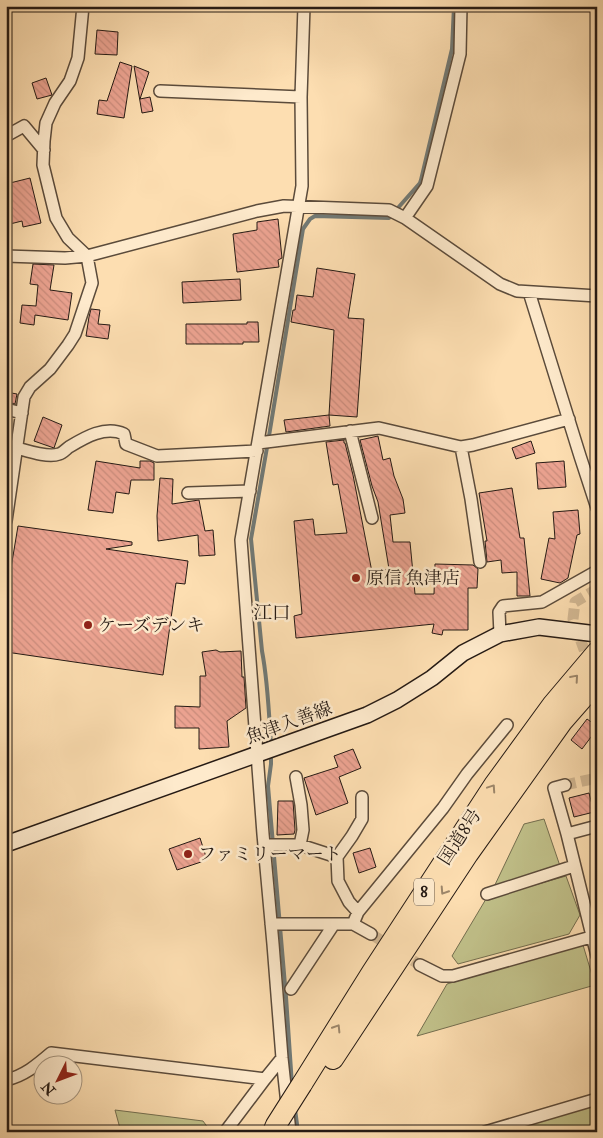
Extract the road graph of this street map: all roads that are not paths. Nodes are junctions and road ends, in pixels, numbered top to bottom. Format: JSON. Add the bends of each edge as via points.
{"nodes":[{"id":1,"x":83,"y":6,"type":"edge"},
{"id":2,"x":304,"y":6,"type":"edge"},
{"id":3,"x":461,"y":6,"type":"edge"},
{"id":4,"x":160,"y":90,"type":"dead end"},
{"id":5,"x":301,"y":98,"type":"junction"},
{"id":6,"x":6,"y":136,"type":"edge"},
{"id":7,"x":44,"y":150,"type":"junction"},
{"id":8,"x":298,"y":208,"type":"junction"},
{"id":9,"x":405,"y":218,"type":"junction"},
{"id":10,"x":6,"y":256,"type":"edge"},
{"id":11,"x":87,"y":256,"type":"junction"},
{"id":12,"x":529,"y":292,"type":"junction"},
{"id":13,"x":597,"y":296,"type":"edge"},
{"id":14,"x":6,"y":409,"type":"edge"},
{"id":15,"x":22,"y":413,"type":"junction"},
{"id":16,"x":569,"y":419,"type":"junction"},
{"id":17,"x":350,"y":431,"type":"junction"},
{"id":18,"x":258,"y":447,"type":"junction"},
{"id":19,"x":461,"y":447,"type":"junction"},
{"id":20,"x":17,"y":448,"type":"junction"},
{"id":21,"x":250,"y":491,"type":"junction"},
{"id":22,"x":188,"y":493,"type":"dead end"},
{"id":23,"x":597,"y":508,"type":"edge"},
{"id":24,"x":7,"y":516,"type":"edge"},
{"id":25,"x":372,"y":518,"type":"dead end"},
{"id":26,"x":480,"y":562,"type":"dead end"},
{"id":27,"x":597,"y":571,"type":"edge"},
{"id":28,"x":500,"y":634,"type":"junction"},
{"id":29,"x":597,"y":634,"type":"edge"},
{"id":30,"x":597,"y":652,"type":"edge"},
{"id":31,"x":597,"y":682,"type":"edge"},
{"id":32,"x":507,"y":725,"type":"dead end"},
{"id":33,"x":257,"y":754,"type":"junction"},
{"id":34,"x":296,"y":777,"type":"dead end"},
{"id":35,"x":565,"y":785,"type":"dead end"},
{"id":36,"x":362,"y":797,"type":"dead end"},
{"id":37,"x":597,"y":826,"type":"edge"},
{"id":38,"x":567,"y":834,"type":"junction"},
{"id":39,"x":6,"y":844,"type":"edge"},
{"id":40,"x":264,"y":845,"type":"junction"},
{"id":41,"x":300,"y":845,"type":"junction"},
{"id":42,"x":337,"y":857,"type":"junction"},
{"id":43,"x":574,"y":866,"type":"junction"},
{"id":44,"x":487,"y":894,"type":"dead end"},
{"id":45,"x":358,"y":912,"type":"junction"},
{"id":46,"x":271,"y":924,"type":"junction"},
{"id":47,"x":334,"y":924,"type":"junction"},
{"id":48,"x":353,"y":924,"type":"junction"},
{"id":49,"x":371,"y":934,"type":"tunnel mouth"},
{"id":50,"x":591,"y":937,"type":"junction"},
{"id":51,"x":597,"y":956,"type":"edge"},
{"id":52,"x":420,"y":965,"type":"tunnel mouth"},
{"id":53,"x":290,"y":989,"type":"dead end"},
{"id":54,"x":282,"y":1058,"type":"junction"},
{"id":55,"x":265,"y":1079,"type":"junction"},
{"id":56,"x":6,"y":1080,"type":"edge"},
{"id":57,"x":307,"y":1088,"type":"junction"},
{"id":58,"x":597,"y":1100,"type":"edge"},
{"id":59,"x":226,"y":1132,"type":"edge"},
{"id":60,"x":273,"y":1132,"type":"edge"},
{"id":61,"x":286,"y":1132,"type":"edge"},
{"id":62,"x":290,"y":1132,"type":"edge"},
{"id":63,"x":486,"y":1132,"type":"edge"}],
"edges":[{"from":1,"to":7,"type":"street","via":[[78,58],[70,81],[46,123]]},
{"from":2,"to":5,"type":"street"},
{"from":3,"to":9,"type":"street","via":[[460,54],[427,186]]},
{"from":4,"to":5,"type":"street"},
{"from":5,"to":8,"type":"street","via":[[302,186]]},
{"from":6,"to":7,"type":"street","via":[[24,126]]},
{"from":7,"to":11,"type":"street","via":[[43,165],[56,218],[68,238]]},
{"from":8,"to":9,"type":"street","via":[[389,210]]},
{"from":8,"to":11,"type":"street","via":[[284,206],[258,210]]},
{"from":8,"to":18,"type":"street"},
{"from":9,"to":12,"type":"street","via":[[500,284]]},
{"from":10,"to":11,"type":"street"},
{"from":11,"to":15,"type":"street","via":[[92,282],[75,334],[50,369],[30,387],[24,397]]},
{"from":12,"to":13,"type":"street"},
{"from":12,"to":16,"type":"street"},
{"from":14,"to":15,"type":"street"},
{"from":15,"to":20,"type":"street"},
{"from":16,"to":19,"type":"street"},
{"from":16,"to":23,"type":"street"},
{"from":17,"to":18,"type":"street"},
{"from":17,"to":19,"type":"street","via":[[379,428]]},
{"from":17,"to":25,"type":"street"},
{"from":18,"to":20,"type":"street","via":[[157,456],[126,444],[124,434],[110,432],[94,433],[59,454]]},
{"from":18,"to":21,"type":"street"},
{"from":19,"to":26,"type":"street"},
{"from":20,"to":24,"type":"street"},
{"from":21,"to":22,"type":"street"},
{"from":21,"to":33,"type":"street","via":[[241,540]]},
{"from":27,"to":28,"type":"street","via":[[542,602],[503,606],[499,612]]},
{"from":28,"to":29,"type":"main road","name":"魚津入善線","via":[[539,627]]},
{"from":28,"to":33,"type":"main road","name":"魚津入善線","via":[[463,653],[432,678],[367,715]]},
{"from":57,"to":30,"type":"highway","name":"国道8号","number":"8","one_way":true,"via":[[372,972],[494,785],[553,704]]},
{"from":31,"to":57,"type":"highway","name":"国道8号","number":"8","one_way":true,"via":[[562,722]]},
{"from":32,"to":45,"type":"street"},
{"from":33,"to":39,"type":"main road","name":"魚津入善線"},
{"from":33,"to":40,"type":"street"},
{"from":34,"to":41,"type":"street","via":[[303,830]]},
{"from":35,"to":38,"type":"street","via":[[554,788]]},
{"from":36,"to":42,"type":"street","via":[[362,819]]},
{"from":37,"to":38,"type":"street"},
{"from":38,"to":43,"type":"street"},
{"from":40,"to":41,"type":"street"},
{"from":40,"to":46,"type":"street"},
{"from":41,"to":42,"type":"street"},
{"from":42,"to":45,"type":"street","via":[[338,881]]},
{"from":43,"to":44,"type":"street"},
{"from":43,"to":50,"type":"street"},
{"from":45,"to":48,"type":"street"},
{"from":46,"to":47,"type":"street"},
{"from":46,"to":54,"type":"street"},
{"from":47,"to":48,"type":"street"},
{"from":47,"to":53,"type":"street"},
{"from":48,"to":49,"type":"street"},
{"from":50,"to":51,"type":"street"},
{"from":50,"to":52,"type":"street","via":[[453,976],[442,976]]},
{"from":54,"to":55,"type":"street"},
{"from":54,"to":62,"type":"street"},
{"from":55,"to":56,"type":"street","via":[[51,1053],[34,1068]]},
{"from":55,"to":59,"type":"street"},
{"from":57,"to":60,"type":"highway","name":"国道8号","number":"8","bridge":true},
{"from":57,"to":61,"type":"highway","name":"国道8号","number":"8"},
{"from":58,"to":63,"type":"street"}]}
